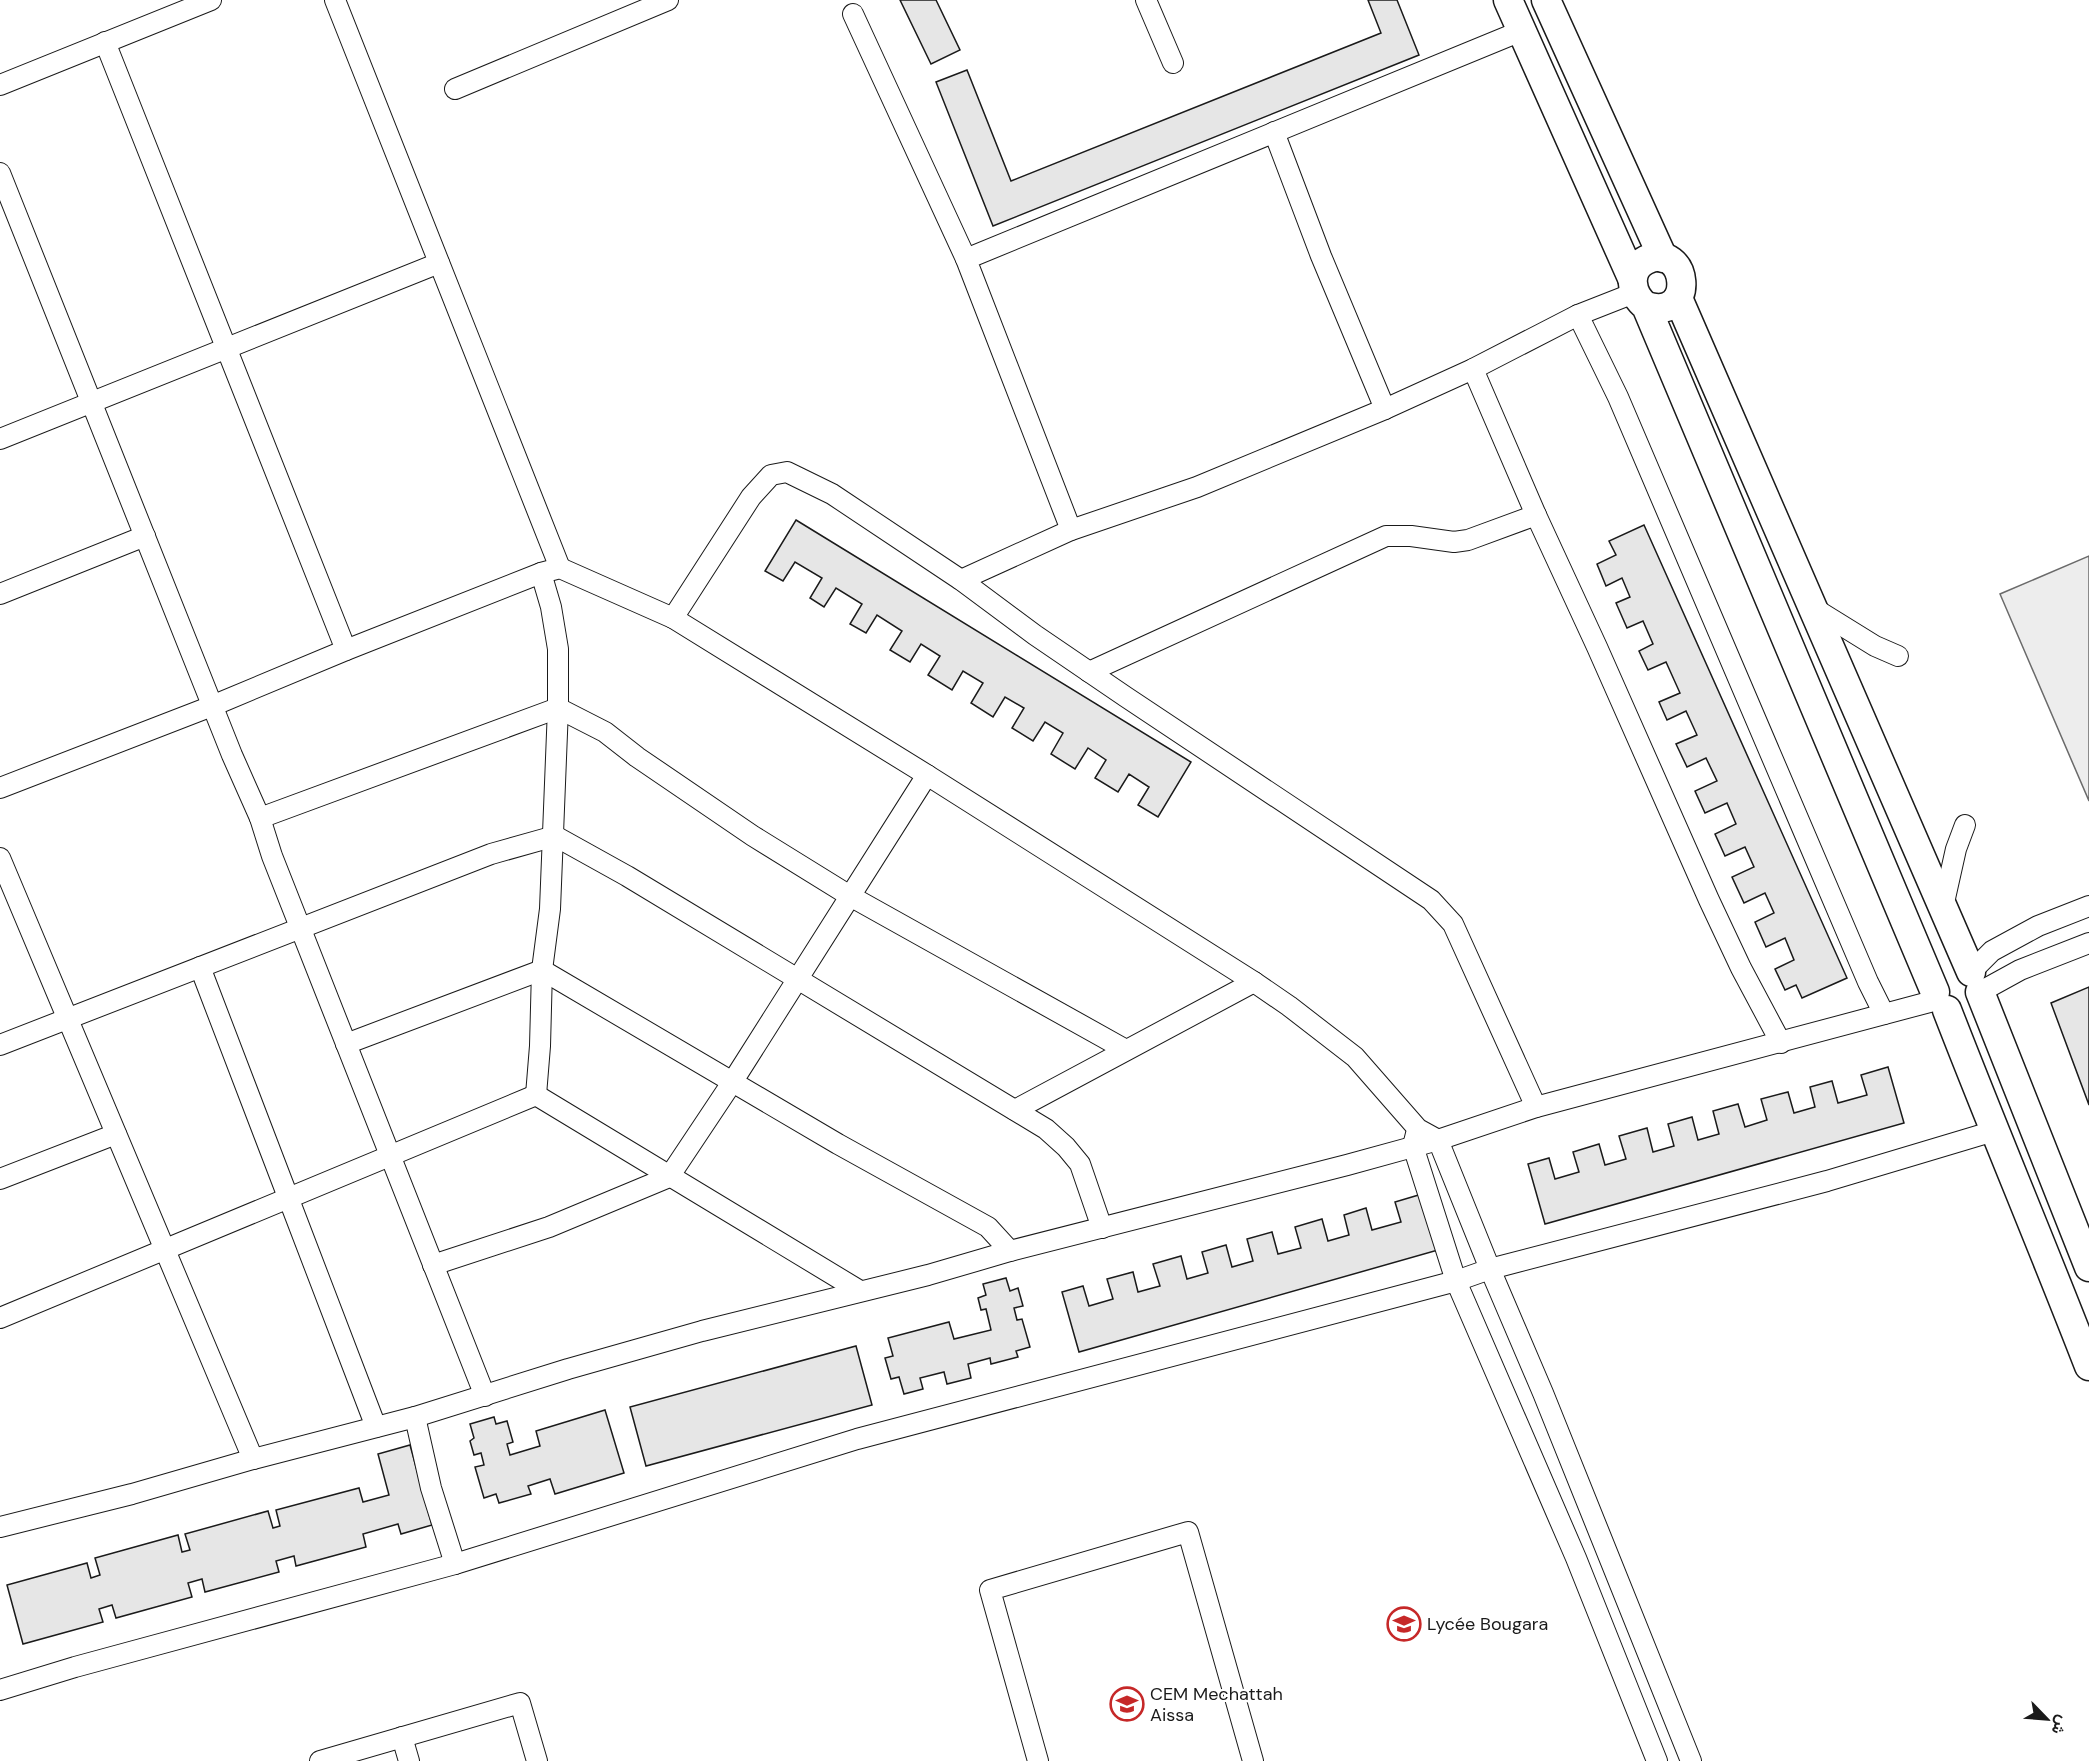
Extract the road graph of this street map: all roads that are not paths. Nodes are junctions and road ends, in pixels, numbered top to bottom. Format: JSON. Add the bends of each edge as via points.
{"nodes":[{"id":1,"x":211,"y":0,"type":"edge"},
{"id":2,"x":335,"y":0,"type":"edge"},
{"id":3,"x":668,"y":0,"type":"edge"},
{"id":4,"x":1146,"y":0,"type":"edge"},
{"id":5,"x":1508,"y":0,"type":"edge"},
{"id":6,"x":1546,"y":0,"type":"edge"},
{"id":7,"x":853,"y":14,"type":"dead end"},
{"id":8,"x":1521,"y":31,"type":"junction"},
{"id":9,"x":105,"y":42,"type":"junction"},
{"id":10,"x":1173,"y":63,"type":"dead end"},
{"id":11,"x":0,"y":85,"type":"edge"},
{"id":12,"x":455,"y":89,"type":"dead end"},
{"id":13,"x":1274,"y":132,"type":"junction"},
{"id":14,"x":0,"y":173,"type":"edge"},
{"id":15,"x":1663,"y":258,"type":"junction"},
{"id":16,"x":966,"y":259,"type":"junction"},
{"id":17,"x":439,"y":263,"type":"junction"},
{"id":18,"x":1638,"y":292,"type":"junction"},
{"id":19,"x":1678,"y":298,"type":"junction"},
{"id":20,"x":1578,"y":315,"type":"junction"},
{"id":21,"x":226,"y":348,"type":"junction"},
{"id":22,"x":1473,"y":369,"type":"junction"},
{"id":23,"x":92,"y":403,"type":"junction"},
{"id":24,"x":1385,"y":409,"type":"junction"},
{"id":25,"x":0,"y":440,"type":"edge"},
{"id":26,"x":1536,"y":515,"type":"junction"},
{"id":27,"x":1071,"y":530,"type":"junction"},
{"id":28,"x":144,"y":536,"type":"junction"},
{"id":29,"x":560,"y":568,"type":"junction"},
{"id":30,"x":541,"y":573,"type":"junction"},
{"id":31,"x":961,"y":580,"type":"junction"},
{"id":32,"x":0,"y":594,"type":"edge"},
{"id":33,"x":1812,"y":607,"type":"junction"},
{"id":34,"x":672,"y":618,"type":"junction"},
{"id":35,"x":346,"y":650,"type":"junction"},
{"id":36,"x":1898,"y":656,"type":"dead end"},
{"id":37,"x":1089,"y":672,"type":"junction"},
{"id":38,"x":212,"y":706,"type":"junction"},
{"id":39,"x":558,"y":708,"type":"junction"},
{"id":40,"x":927,"y":775,"type":"junction"},
{"id":41,"x":0,"y":788,"type":"edge"},
{"id":42,"x":260,"y":818,"type":"junction"},
{"id":43,"x":1965,"y":825,"type":"dead end"},
{"id":44,"x":555,"y":836,"type":"junction"},
{"id":45,"x":0,"y":858,"type":"edge"},
{"id":46,"x":850,"y":896,"type":"junction"},
{"id":47,"x":2089,"y":906,"type":"edge"},
{"id":48,"x":1943,"y":907,"type":"junction"},
{"id":49,"x":300,"y":927,"type":"junction"},
{"id":50,"x":2089,"y":943,"type":"edge"},
{"id":51,"x":200,"y":967,"type":"junction"},
{"id":52,"x":542,"y":970,"type":"junction"},
{"id":53,"x":797,"y":980,"type":"junction"},
{"id":54,"x":1254,"y":982,"type":"junction"},
{"id":55,"x":1975,"y":982,"type":"junction"},
{"id":56,"x":1940,"y":1001,"type":"junction"},
{"id":57,"x":1884,"y":1014,"type":"junction"},
{"id":58,"x":68,"y":1019,"type":"junction"},
{"id":59,"x":1781,"y":1043,"type":"junction"},
{"id":60,"x":346,"y":1044,"type":"junction"},
{"id":61,"x":0,"y":1045,"type":"edge"},
{"id":62,"x":1126,"y":1050,"type":"junction"},
{"id":63,"x":733,"y":1081,"type":"junction"},
{"id":64,"x":536,"y":1095,"type":"junction"},
{"id":65,"x":1536,"y":1107,"type":"junction"},
{"id":66,"x":1015,"y":1110,"type":"junction"},
{"id":67,"x":1994,"y":1131,"type":"junction"},
{"id":68,"x":116,"y":1134,"type":"junction"},
{"id":69,"x":1415,"y":1138,"type":"junction"},
{"id":70,"x":1438,"y":1140,"type":"junction"},
{"id":71,"x":390,"y":1156,"type":"junction"},
{"id":72,"x":669,"y":1177,"type":"junction"},
{"id":73,"x":0,"y":1179,"type":"edge"},
{"id":74,"x":288,"y":1198,"type":"junction"},
{"id":75,"x":1102,"y":1228,"type":"junction"},
{"id":76,"x":165,"y":1250,"type":"junction"},
{"id":77,"x":1010,"y":1251,"type":"junction"},
{"id":78,"x":434,"y":1266,"type":"junction"},
{"id":79,"x":2089,"y":1267,"type":"edge"},
{"id":80,"x":1490,"y":1269,"type":"junction"},
{"id":81,"x":1456,"y":1281,"type":"junction"},
{"id":82,"x":861,"y":1292,"type":"junction"},
{"id":83,"x":0,"y":1318,"type":"edge"},
{"id":84,"x":2089,"y":1366,"type":"edge"},
{"id":85,"x":485,"y":1396,"type":"junction"},
{"id":86,"x":415,"y":1417,"type":"junction"},
{"id":87,"x":376,"y":1427,"type":"junction"},
{"id":88,"x":253,"y":1459,"type":"junction"},
{"id":89,"x":0,"y":1527,"type":"edge"},
{"id":90,"x":455,"y":1564,"type":"junction"},
{"id":91,"x":0,"y":1690,"type":"edge"},
{"id":92,"x":402,"y":1737,"type":"junction"},
{"id":93,"x":320,"y":1761,"type":"edge"},
{"id":94,"x":409,"y":1761,"type":"edge"},
{"id":95,"x":537,"y":1761,"type":"edge"},
{"id":96,"x":1038,"y":1761,"type":"edge"},
{"id":97,"x":1253,"y":1761,"type":"edge"},
{"id":98,"x":1657,"y":1761,"type":"edge"},
{"id":99,"x":1691,"y":1761,"type":"edge"}],
"edges":[{"from":1,"to":9,"type":"street"},
{"from":2,"to":17,"type":"street"},
{"from":3,"to":12,"type":"street"},
{"from":4,"to":10,"type":"street"},
{"from":5,"to":8,"type":"main road"},
{"from":6,"to":15,"type":"main road"},
{"from":7,"to":16,"type":"street"},
{"from":8,"to":13,"type":"street"},
{"from":8,"to":18,"type":"main road"},
{"from":9,"to":11,"type":"street"},
{"from":9,"to":21,"type":"street"},
{"from":13,"to":16,"type":"street"},
{"from":13,"to":24,"type":"street"},
{"from":14,"to":23,"type":"street"},
{"from":15,"to":18,"type":"main road","via":[[1655,257],[1641,264]]},
{"from":15,"to":19,"type":"main road","via":[[1681,273]]},
{"from":16,"to":27,"type":"street"},
{"from":17,"to":21,"type":"street"},
{"from":17,"to":29,"type":"street"},
{"from":18,"to":19,"type":"main road","via":[[1655,308],[1663,308]]},
{"from":18,"to":20,"type":"street"},
{"from":18,"to":56,"type":"main road"},
{"from":19,"to":33,"type":"main road"},
{"from":20,"to":22,"type":"street"},
{"from":20,"to":57,"type":"street","via":[[1623,407]]},
{"from":21,"to":23,"type":"street"},
{"from":21,"to":35,"type":"street"},
{"from":22,"to":24,"type":"street"},
{"from":22,"to":26,"type":"street"},
{"from":23,"to":25,"type":"street"},
{"from":23,"to":28,"type":"street"},
{"from":24,"to":27,"type":"street","via":[[1197,487]]},
{"from":26,"to":37,"type":"street","via":[[1454,542],[1386,536]]},
{"from":26,"to":59,"type":"street","via":[[1709,900]]},
{"from":27,"to":31,"type":"street"},
{"from":28,"to":32,"type":"street"},
{"from":28,"to":38,"type":"street"},
{"from":29,"to":30,"type":"street"},
{"from":29,"to":34,"type":"street"},
{"from":30,"to":35,"type":"street"},
{"from":30,"to":39,"type":"street","via":[[558,649]]},
{"from":31,"to":34,"type":"street","via":[[832,494],[787,472],[771,475],[751,497]]},
{"from":31,"to":37,"type":"street"},
{"from":33,"to":36,"type":"street"},
{"from":33,"to":48,"type":"main road"},
{"from":34,"to":40,"type":"street"},
{"from":35,"to":38,"type":"street"},
{"from":37,"to":65,"type":"street","via":[[1431,900],[1453,924]]},
{"from":38,"to":41,"type":"street"},
{"from":38,"to":42,"type":"street"},
{"from":39,"to":42,"type":"street"},
{"from":39,"to":44,"type":"street"},
{"from":39,"to":46,"type":"street","via":[[604,732],[753,836]]},
{"from":40,"to":46,"type":"street"},
{"from":40,"to":54,"type":"street"},
{"from":42,"to":49,"type":"street"},
{"from":43,"to":48,"type":"street"},
{"from":44,"to":49,"type":"street","via":[[491,854]]},
{"from":44,"to":52,"type":"street"},
{"from":44,"to":53,"type":"street"},
{"from":45,"to":58,"type":"street"},
{"from":46,"to":53,"type":"street"},
{"from":46,"to":62,"type":"street"},
{"from":47,"to":55,"type":"street","via":[[2038,926],[1992,951]]},
{"from":48,"to":55,"type":"main road"},
{"from":49,"to":51,"type":"street"},
{"from":49,"to":60,"type":"street"},
{"from":50,"to":55,"type":"street","via":[[2020,970]]},
{"from":51,"to":58,"type":"street"},
{"from":51,"to":74,"type":"street"},
{"from":52,"to":60,"type":"street"},
{"from":52,"to":63,"type":"street"},
{"from":52,"to":64,"type":"street"},
{"from":53,"to":63,"type":"street"},
{"from":53,"to":66,"type":"street"},
{"from":54,"to":62,"type":"street"},
{"from":54,"to":69,"type":"street","via":[[1355,1057]]},
{"from":55,"to":56,"type":"main road","via":[[1978,999],[1968,1010],[1954,1012]]},
{"from":55,"to":56,"type":"main road","via":[[1964,969],[1949,969],[1938,978]]},
{"from":55,"to":79,"type":"main road"},
{"from":56,"to":57,"type":"street"},
{"from":56,"to":67,"type":"main road"},
{"from":57,"to":59,"type":"street"},
{"from":58,"to":61,"type":"street"},
{"from":58,"to":68,"type":"street"},
{"from":59,"to":65,"type":"street"},
{"from":60,"to":71,"type":"street"},
{"from":62,"to":66,"type":"street"},
{"from":63,"to":72,"type":"street"},
{"from":63,"to":77,"type":"street","via":[[988,1227]]},
{"from":64,"to":71,"type":"street"},
{"from":64,"to":72,"type":"street"},
{"from":65,"to":70,"type":"street"},
{"from":66,"to":75,"type":"street","via":[[1046,1129],[1080,1164]]},
{"from":67,"to":80,"type":"street","via":[[1827,1181]]},
{"from":67,"to":84,"type":"main road"},
{"from":68,"to":73,"type":"street"},
{"from":68,"to":76,"type":"street"},
{"from":69,"to":70,"type":"street"},
{"from":69,"to":75,"type":"street","via":[[1347,1166]]},
{"from":69,"to":81,"type":"street"},
{"from":70,"to":80,"type":"street"},
{"from":71,"to":74,"type":"street"},
{"from":71,"to":78,"type":"street"},
{"from":72,"to":78,"type":"street","via":[[549,1227]]},
{"from":72,"to":82,"type":"street"},
{"from":74,"to":76,"type":"street"},
{"from":74,"to":87,"type":"street"},
{"from":75,"to":77,"type":"street"},
{"from":76,"to":83,"type":"street"},
{"from":76,"to":88,"type":"street"},
{"from":77,"to":82,"type":"street"},
{"from":78,"to":85,"type":"street"},
{"from":80,"to":81,"type":"street"},
{"from":80,"to":99,"type":"street"},
{"from":81,"to":90,"type":"street","via":[[857,1439]]},
{"from":81,"to":98,"type":"street"},
{"from":82,"to":85,"type":"street","via":[[702,1331]]},
{"from":85,"to":86,"type":"street"},
{"from":86,"to":87,"type":"street"},
{"from":86,"to":90,"type":"street","via":[[430,1488]]},
{"from":87,"to":88,"type":"street"},
{"from":88,"to":89,"type":"street"},
{"from":90,"to":91,"type":"street"},
{"from":92,"to":93,"type":"street"},
{"from":92,"to":94,"type":"street"},
{"from":92,"to":95,"type":"street","via":[[520,1703]]},
{"from":96,"to":97,"type":"street","via":[[990,1590],[1188,1532]]}]}
